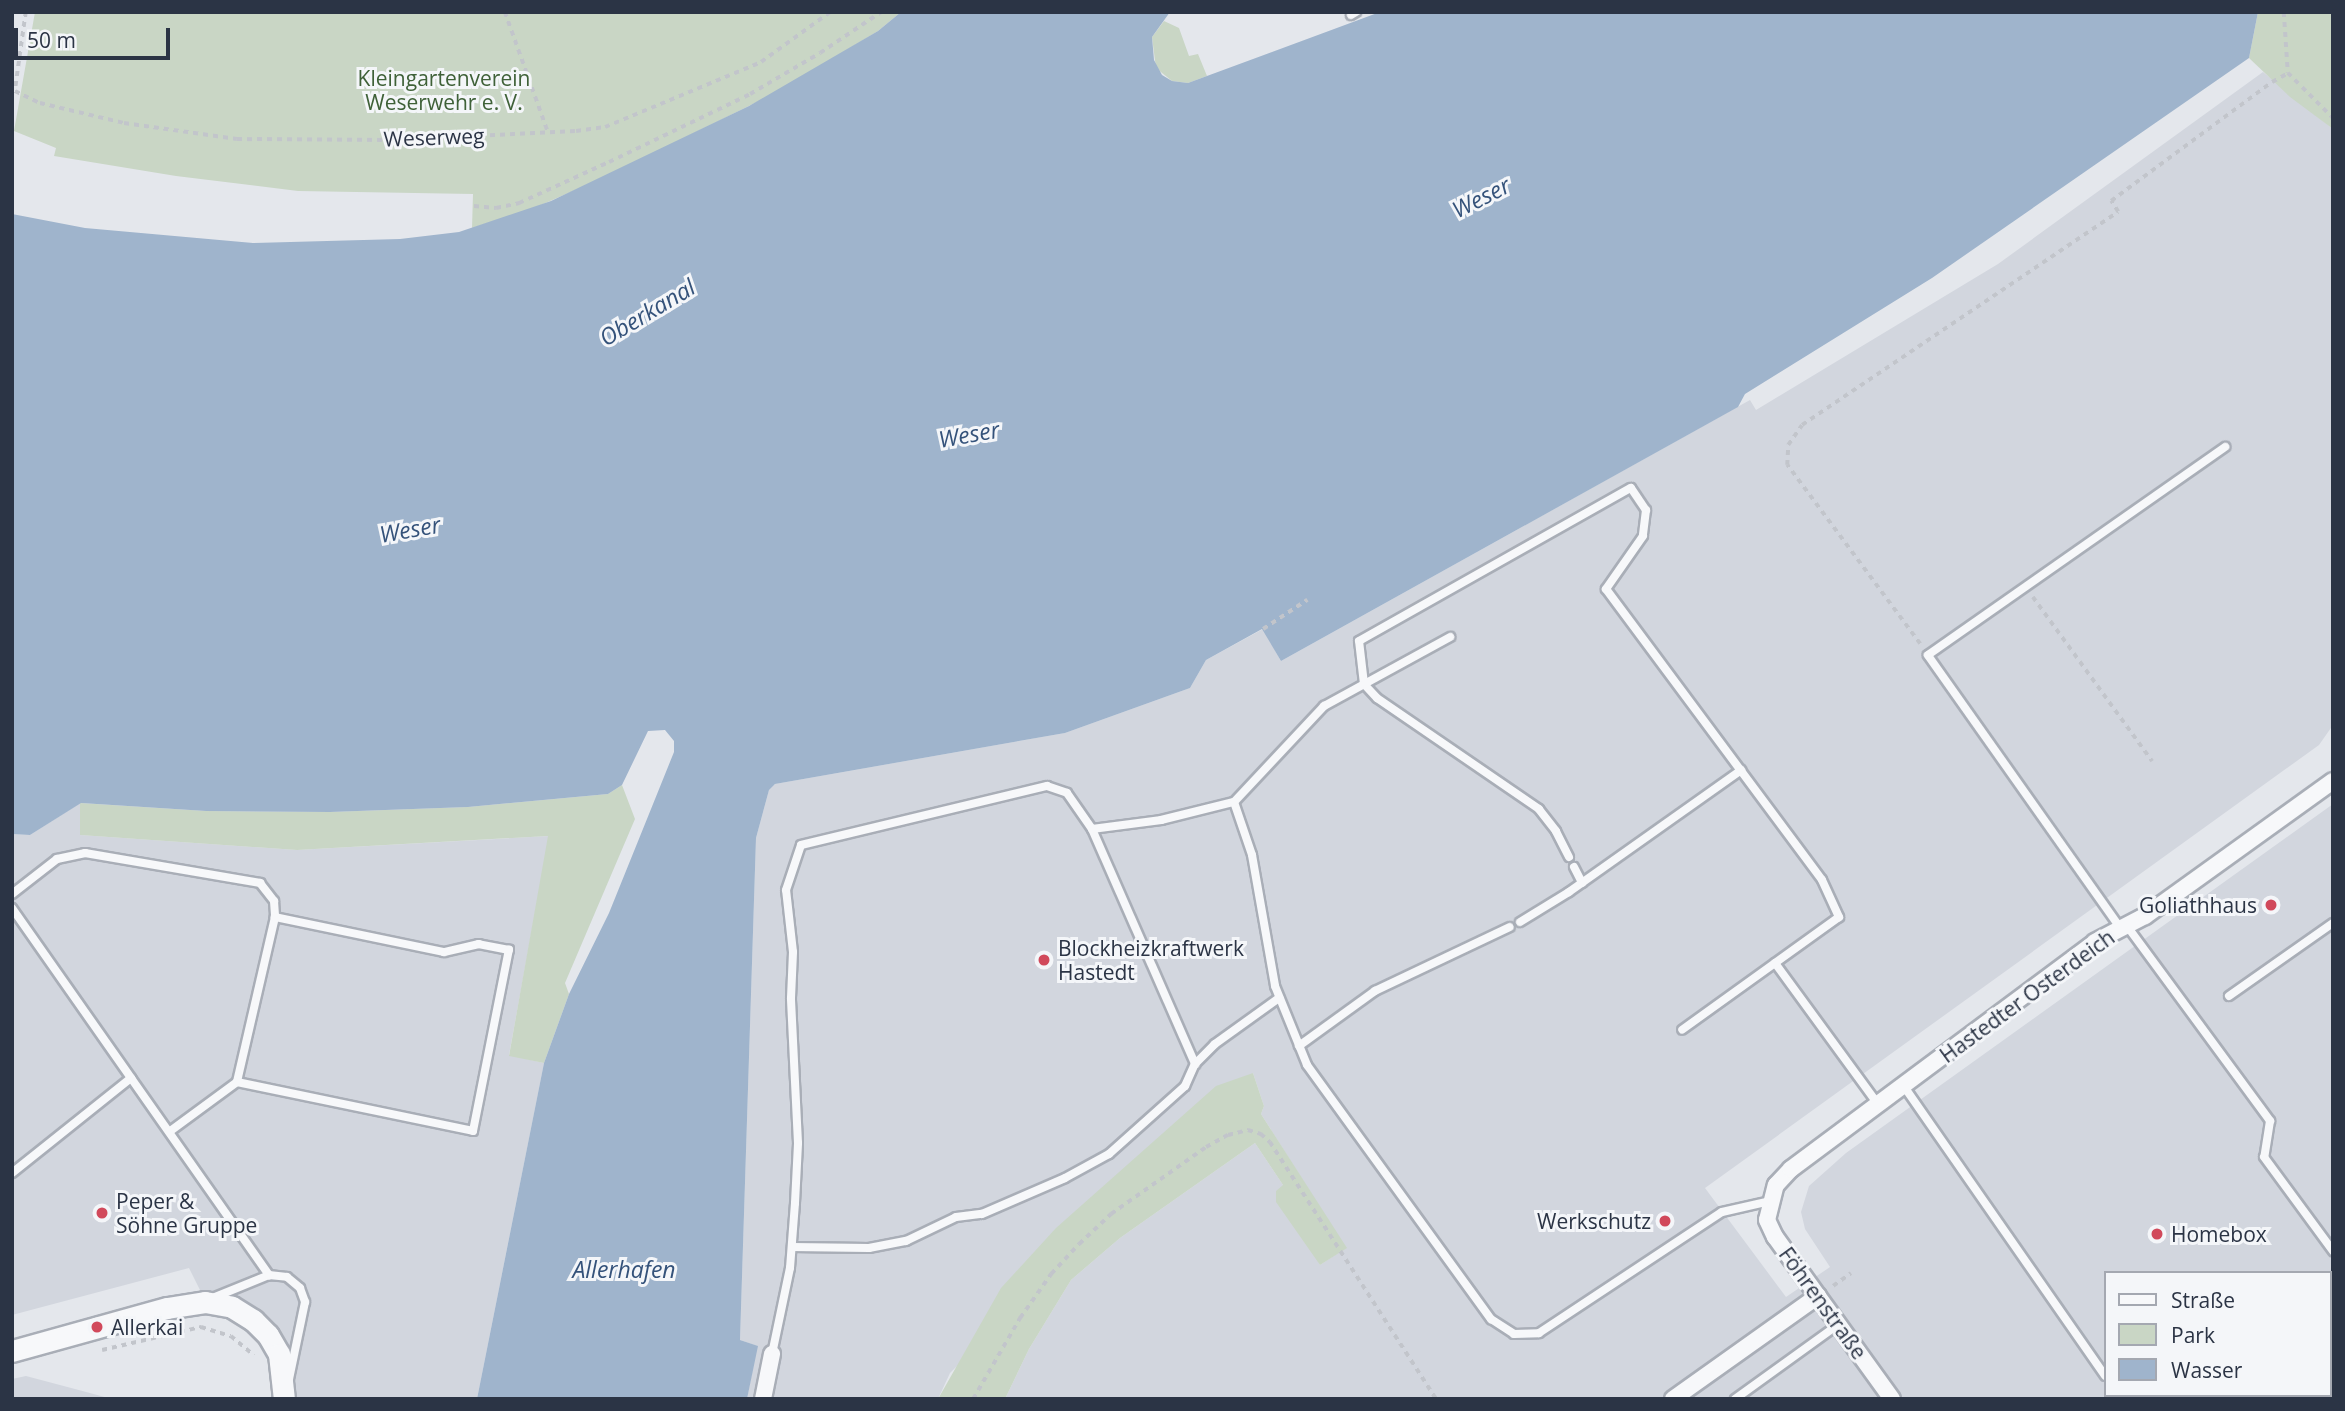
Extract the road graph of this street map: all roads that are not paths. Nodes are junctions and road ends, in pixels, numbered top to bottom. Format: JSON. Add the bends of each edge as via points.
{"nodes":[{"id":1,"x":2225,"y":447,"type":"dead end"},
{"id":2,"x":1450,"y":637,"type":"dead end"},
{"id":3,"x":1364,"y":684,"type":"junction"},
{"id":4,"x":1741,"y":770,"type":"junction"},
{"id":5,"x":2333,"y":781,"type":"edge"},
{"id":6,"x":1234,"y":802,"type":"junction"},
{"id":7,"x":1093,"y":829,"type":"junction"},
{"id":8,"x":1569,"y":857,"type":"dead end"},
{"id":9,"x":1574,"y":867,"type":"dead end"},
{"id":10,"x":1582,"y":883,"type":"junction"},
{"id":11,"x":12,"y":894,"type":"edge"},
{"id":12,"x":12,"y":908,"type":"edge"},
{"id":13,"x":275,"y":917,"type":"junction"},
{"id":14,"x":1520,"y":922,"type":"dead end"},
{"id":15,"x":2333,"y":923,"type":"edge"},
{"id":16,"x":1510,"y":928,"type":"dead end"},
{"id":17,"x":2124,"y":928,"type":"junction"},
{"id":18,"x":1775,"y":963,"type":"junction"},
{"id":19,"x":2229,"y":996,"type":"dead end"},
{"id":20,"x":1279,"y":998,"type":"junction"},
{"id":21,"x":1682,"y":1030,"type":"dead end"},
{"id":22,"x":1299,"y":1046,"type":"junction"},
{"id":23,"x":1195,"y":1064,"type":"junction"},
{"id":24,"x":131,"y":1078,"type":"junction"},
{"id":25,"x":237,"y":1082,"type":"junction"},
{"id":26,"x":1903,"y":1086,"type":"junction"},
{"id":27,"x":1878,"y":1104,"type":"junction"},
{"id":28,"x":169,"y":1132,"type":"junction"},
{"id":29,"x":12,"y":1173,"type":"edge"},
{"id":30,"x":1769,"y":1201,"type":"junction"},
{"id":31,"x":792,"y":1247,"type":"junction"},
{"id":32,"x":2333,"y":1251,"type":"edge"},
{"id":33,"x":269,"y":1275,"type":"junction"},
{"id":34,"x":1818,"y":1296,"type":"junction"},
{"id":35,"x":205,"y":1302,"type":"junction"},
{"id":36,"x":1839,"y":1324,"type":"junction"},
{"id":37,"x":12,"y":1351,"type":"edge"},
{"id":38,"x":772,"y":1354,"type":"joint"},
{"id":39,"x":2104,"y":1375,"type":"edge"},
{"id":40,"x":285,"y":1399,"type":"edge"},
{"id":41,"x":763,"y":1399,"type":"edge"},
{"id":42,"x":1673,"y":1399,"type":"edge"},
{"id":43,"x":1735,"y":1399,"type":"edge"},
{"id":44,"x":1892,"y":1399,"type":"edge"}],
"edges":[{"from":1,"to":17,"type":"lane","via":[[1928,656]]},
{"from":2,"to":3,"type":"lane"},
{"from":3,"to":4,"type":"lane","via":[[1359,642],[1631,488],[1646,510],[1643,536],[1606,589]]},
{"from":3,"to":6,"type":"lane","via":[[1324,706]]},
{"from":3,"to":8,"type":"lane","via":[[1389,709],[1539,809]]},
{"from":4,"to":10,"type":"lane"},
{"from":4,"to":18,"type":"lane","via":[[1822,880],[1839,917]]},
{"from":5,"to":17,"type":"street","name":"Hastedter Osterdeich"},
{"from":6,"to":7,"type":"lane","via":[[1161,820]]},
{"from":6,"to":20,"type":"lane","via":[[1252,855]]},
{"from":7,"to":23,"type":"lane"},
{"from":7,"to":31,"type":"lane","via":[[1067,793],[1046,786],[801,845],[786,890],[793,952],[798,1143]]},
{"from":9,"to":10,"type":"lane"},
{"from":10,"to":14,"type":"lane"},
{"from":11,"to":13,"type":"lane","via":[[57,859],[85,853],[260,884],[274,901]]},
{"from":12,"to":24,"type":"lane"},
{"from":13,"to":25,"type":"lane"},
{"from":13,"to":25,"type":"lane","via":[[444,952],[479,944],[509,950],[473,1131]]},
{"from":15,"to":19,"type":"lane"},
{"from":16,"to":22,"type":"lane","via":[[1376,991]]},
{"from":17,"to":26,"type":"street","name":"Hastedter Osterdeich","via":[[2095,942]]},
{"from":17,"to":32,"type":"lane","via":[[2270,1121],[2264,1157]]},
{"from":18,"to":21,"type":"lane"},
{"from":18,"to":27,"type":"lane"},
{"from":20,"to":22,"type":"lane"},
{"from":20,"to":23,"type":"lane"},
{"from":22,"to":30,"type":"lane","via":[[1307,1065],[1491,1319],[1514,1334],[1539,1333],[1722,1212]]},
{"from":23,"to":31,"type":"lane","via":[[1185,1086],[1110,1154],[1065,1178],[982,1213],[956,1217],[906,1241],[869,1248]]},
{"from":24,"to":28,"type":"lane"},
{"from":24,"to":29,"type":"lane"},
{"from":25,"to":28,"type":"lane"},
{"from":26,"to":27,"type":"street","name":"Hastedter Osterdeich"},
{"from":26,"to":39,"type":"lane"},
{"from":27,"to":30,"type":"street","name":"Hastedter Osterdeich","via":[[1791,1169]]},
{"from":28,"to":33,"type":"lane"},
{"from":30,"to":34,"type":"street","name":"Föhrenstraße","via":[[1767,1220],[1775,1237]]},
{"from":31,"to":38,"type":"lane"},
{"from":33,"to":35,"type":"lane"},
{"from":33,"to":40,"type":"lane","via":[[287,1277],[300,1288],[305,1302]]},
{"from":34,"to":36,"type":"street","name":"Föhrenstraße"},
{"from":34,"to":42,"type":"street"},
{"from":35,"to":37,"type":"street","via":[[167,1308]]},
{"from":35,"to":40,"type":"street","via":[[232,1307],[268,1335],[279,1354]]},
{"from":36,"to":43,"type":"lane"},
{"from":36,"to":44,"type":"street","name":"Föhrenstraße"},
{"from":38,"to":41,"type":"street"}]}
